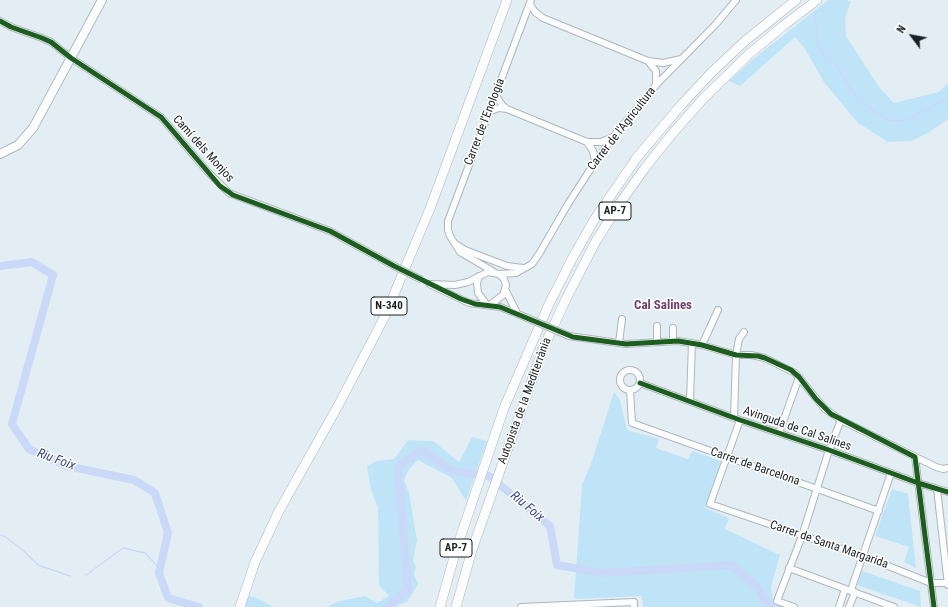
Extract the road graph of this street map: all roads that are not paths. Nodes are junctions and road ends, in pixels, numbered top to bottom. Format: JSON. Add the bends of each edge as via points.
{"nodes":[{"id":1,"x":102,"y":0,"type":"edge"},
{"id":2,"x":507,"y":0,"type":"edge"},
{"id":3,"x":736,"y":0,"type":"edge"},
{"id":4,"x":788,"y":0,"type":"edge"},
{"id":5,"x":796,"y":0,"type":"edge"},
{"id":6,"x":818,"y":0,"type":"edge"},
{"id":7,"x":531,"y":2,"type":"edge"},
{"id":8,"x":543,"y":18,"type":"junction"},
{"id":9,"x":0,"y":21,"type":"edge"},
{"id":10,"x":523,"y":21,"type":"junction"},
{"id":11,"x":728,"y":56,"type":"junction"},
{"id":12,"x":71,"y":58,"type":"junction"},
{"id":13,"x":681,"y":59,"type":"junction"},
{"id":14,"x":648,"y":61,"type":"junction"},
{"id":15,"x":656,"y":85,"type":"junction"},
{"id":16,"x":495,"y":94,"type":"junction"},
{"id":17,"x":507,"y":109,"type":"junction"},
{"id":18,"x":488,"y":112,"type":"junction"},
{"id":19,"x":614,"y":137,"type":"junction"},
{"id":20,"x":587,"y":142,"type":"junction"},
{"id":21,"x":0,"y":154,"type":"edge"},
{"id":22,"x":595,"y":162,"type":"junction"},
{"id":23,"x":456,"y":243,"type":"junction"},
{"id":24,"x":523,"y":268,"type":"junction"},
{"id":25,"x":496,"y":273,"type":"junction"},
{"id":26,"x":479,"y":276,"type":"junction"},
{"id":27,"x":430,"y":284,"type":"junction"},
{"id":28,"x":505,"y":289,"type":"junction"},
{"id":29,"x":488,"y":305,"type":"junction"},
{"id":30,"x":718,"y":310,"type":"dead end"},
{"id":31,"x":518,"y":314,"type":"junction"},
{"id":32,"x":622,"y":319,"type":"dead end"},
{"id":33,"x":657,"y":326,"type":"dead end"},
{"id":34,"x":673,"y":328,"type":"dead end"},
{"id":35,"x":744,"y":332,"type":"dead end"},
{"id":36,"x":673,"y":341,"type":"junction"},
{"id":37,"x":657,"y":342,"type":"junction"},
{"id":38,"x":619,"y":343,"type":"junction"},
{"id":39,"x":692,"y":343,"type":"junction"},
{"id":40,"x":702,"y":345,"type":"junction"},
{"id":41,"x":736,"y":355,"type":"junction"},
{"id":42,"x":799,"y":377,"type":"junction"},
{"id":43,"x":640,"y":383,"type":"junction"},
{"id":44,"x":630,"y":390,"type":"junction"},
{"id":45,"x":690,"y":400,"type":"junction"},
{"id":46,"x":737,"y":419,"type":"junction"},
{"id":47,"x":842,"y":420,"type":"junction"},
{"id":48,"x":779,"y":433,"type":"junction"},
{"id":49,"x":829,"y":450,"type":"junction"},
{"id":50,"x":915,"y":457,"type":"junction"},
{"id":51,"x":727,"y":458,"type":"junction"},
{"id":52,"x":923,"y":461,"type":"junction"},
{"id":53,"x":948,"y":468,"type":"edge"},
{"id":54,"x":891,"y":473,"type":"junction"},
{"id":55,"x":917,"y":473,"type":"junction"},
{"id":56,"x":918,"y":483,"type":"junction"},
{"id":57,"x":818,"y":488,"type":"junction"},
{"id":58,"x":936,"y":489,"type":"junction"},
{"id":59,"x":948,"y":492,"type":"edge"},
{"id":60,"x":878,"y":511,"type":"junction"},
{"id":61,"x":802,"y":536,"type":"junction"},
{"id":62,"x":863,"y":556,"type":"junction"},
{"id":63,"x":789,"y":568,"type":"junction"},
{"id":64,"x":931,"y":583,"type":"junction"},
{"id":65,"x":948,"y":583,"type":"edge"},
{"id":66,"x":948,"y":587,"type":"edge"},
{"id":67,"x":850,"y":590,"type":"junction"},
{"id":68,"x":241,"y":603,"type":"edge"},
{"id":69,"x":634,"y":605,"type":"edge"},
{"id":70,"x":440,"y":607,"type":"edge"},
{"id":71,"x":456,"y":607,"type":"edge"},
{"id":72,"x":521,"y":607,"type":"edge"},
{"id":73,"x":794,"y":607,"type":"edge"},
{"id":74,"x":839,"y":607,"type":"edge"},
{"id":75,"x":849,"y":607,"type":"edge"},
{"id":76,"x":894,"y":607,"type":"edge"},
{"id":77,"x":934,"y":607,"type":"edge"}],
"edges":[{"from":1,"to":12,"type":"main road"},
{"from":2,"to":68,"type":"highway","number":"N-340","via":[[431,206],[388,309],[340,404],[279,512],[255,562]]},
{"from":3,"to":13,"type":"street","name":"Carrer de l'Agricultura"},
{"from":4,"to":11,"type":"highway","via":[[758,24]]},
{"from":5,"to":11,"type":"highway","name":"Autopista de la Mediterrània","number":"AP-7"},
{"from":6,"to":71,"type":"highway","name":"Autopista de la Mediterrània","number":"AP-7","via":[[766,40],[717,85],[672,134],[608,222],[586,260],[543,349],[472,550]]},
{"from":7,"to":8,"type":"street","via":[[535,12]]},
{"from":7,"to":10,"type":"street","name":"Carrer de l'Enologia"},
{"from":8,"to":10,"type":"street","via":[[532,17]]},
{"from":8,"to":14,"type":"street"},
{"from":9,"to":12,"type":"street","name":"Camí dels Monjos","via":[[11,28],[42,38]]},
{"from":10,"to":16,"type":"street","name":"Carrer de l'Enologia"},
{"from":11,"to":70,"type":"highway","name":"Autopista de la Mediterrània","number":"AP-7","via":[[652,138],[594,220],[572,259],[504,408],[456,550]]},
{"from":12,"to":21,"type":"main road","via":[[33,128],[18,145]]},
{"from":12,"to":27,"type":"street","name":"Camí dels Monjos","bridge":true,"via":[[161,118],[229,193],[330,231]]},
{"from":13,"to":14,"type":"street","via":[[663,63]]},
{"from":13,"to":15,"type":"street","name":"Carrer de l'Agricultura"},
{"from":14,"to":15,"type":"street","via":[[656,71]]},
{"from":15,"to":19,"type":"street","name":"Carrer de l'Agricultura"},
{"from":16,"to":17,"type":"street"},
{"from":16,"to":18,"type":"street","name":"Carrer de l'Enologia"},
{"from":17,"to":18,"type":"street","via":[[499,108]]},
{"from":17,"to":20,"type":"street"},
{"from":18,"to":23,"type":"street","name":"Carrer de l'Enologia","via":[[448,221],[448,230]]},
{"from":19,"to":20,"type":"street","via":[[601,142]]},
{"from":19,"to":22,"type":"street","name":"Carrer de l'Agricultura"},
{"from":20,"to":22,"type":"street","via":[[593,151]]},
{"from":22,"to":24,"type":"street","name":"Carrer de l'Agricultura","via":[[539,254],[532,264]]},
{"from":23,"to":24,"type":"street","via":[[465,250],[507,266]]},
{"from":23,"to":25,"type":"street","name":"Carrer de l'Enologia","via":[[460,252]]},
{"from":24,"to":25,"type":"street","via":[[516,273]]},
{"from":25,"to":26,"type":"street","via":[[488,272]]},
{"from":25,"to":28,"type":"street","via":[[504,280]]},
{"from":26,"to":27,"type":"street","via":[[455,285]]},
{"from":26,"to":29,"type":"street","via":[[478,293]]},
{"from":27,"to":29,"type":"street","name":"Camí dels Monjos","via":[[469,302]]},
{"from":28,"to":29,"type":"street","via":[[503,295]]},
{"from":28,"to":31,"type":"street"},
{"from":29,"to":31,"type":"street","name":"Camí dels Monjos","via":[[500,306]]},
{"from":30,"to":40,"type":"street"},
{"from":31,"to":38,"type":"street","name":"Camí dels Monjos","bridge":true,"via":[[569,336]]},
{"from":32,"to":38,"type":"street"},
{"from":33,"to":37,"type":"street"},
{"from":34,"to":36,"type":"street"},
{"from":35,"to":41,"type":"street","via":[[739,338]]},
{"from":36,"to":37,"type":"street","name":"Camí dels Monjos"},
{"from":36,"to":39,"type":"street","name":"Camí dels Monjos"},
{"from":37,"to":38,"type":"street","name":"Camí dels Monjos"},
{"from":39,"to":40,"type":"street","name":"Camí dels Monjos"},
{"from":39,"to":45,"type":"street"},
{"from":40,"to":41,"type":"street","name":"Camí dels Monjos"},
{"from":41,"to":42,"type":"street","name":"Camí dels Monjos","via":[[765,358],[791,370]]},
{"from":41,"to":46,"type":"street"},
{"from":42,"to":47,"type":"street","name":"Camí dels Monjos","via":[[825,409]]},
{"from":42,"to":48,"type":"street"},
{"from":43,"to":44,"type":"street"},
{"from":43,"to":44,"type":"street","via":[[637,373],[626,371],[621,377],[621,382]]},
{"from":43,"to":45,"type":"street","name":"Avinguda de Cal Salines"},
{"from":44,"to":51,"type":"street","name":"Carrer de Barcelona","via":[[632,423]]},
{"from":45,"to":46,"type":"street","name":"Avinguda de Cal Salines"},
{"from":46,"to":48,"type":"street","name":"Avinguda de Cal Salines"},
{"from":46,"to":51,"type":"street"},
{"from":47,"to":49,"type":"street"},
{"from":47,"to":50,"type":"street","name":"Camí dels Monjos"},
{"from":48,"to":49,"type":"street","name":"Avinguda de Cal Salines"},
{"from":49,"to":54,"type":"street","name":"Avinguda de Cal Salines"},
{"from":49,"to":57,"type":"street"},
{"from":50,"to":52,"type":"street","name":"Camí dels Monjos"},
{"from":50,"to":55,"type":"street"},
{"from":51,"to":57,"type":"street","name":"Carrer de Barcelona"},
{"from":51,"to":61,"type":"street","name":"Carrer de Santa Margarida","via":[[710,504]]},
{"from":52,"to":53,"type":"street","name":"Camí dels Monjos","via":[[940,469]]},
{"from":52,"to":55,"type":"street"},
{"from":54,"to":56,"type":"street","name":"Avinguda de Cal Salines"},
{"from":54,"to":60,"type":"street"},
{"from":55,"to":56,"type":"street"},
{"from":56,"to":58,"type":"street","name":"Avinguda de Cal Salines"},
{"from":56,"to":64,"type":"street"},
{"from":57,"to":60,"type":"street","name":"Carrer de Barcelona"},
{"from":57,"to":61,"type":"street"},
{"from":58,"to":59,"type":"street","name":"Avinguda de Cal Salines"},
{"from":58,"to":65,"type":"street"},
{"from":60,"to":62,"type":"street"},
{"from":61,"to":62,"type":"street","name":"Carrer de Santa Margarida"},
{"from":61,"to":63,"type":"street"},
{"from":62,"to":64,"type":"street","name":"Carrer de Santa Margarida"},
{"from":62,"to":67,"type":"street"},
{"from":63,"to":67,"type":"street"},
{"from":63,"to":73,"type":"street","via":[[777,601]]},
{"from":64,"to":65,"type":"street","name":"Carrer de Santa Margarida"},
{"from":64,"to":77,"type":"street"},
{"from":65,"to":66,"type":"street"},
{"from":67,"to":74,"type":"street"},
{"from":67,"to":75,"type":"street"},
{"from":67,"to":76,"type":"street"},
{"from":69,"to":72,"type":"street"}]}
